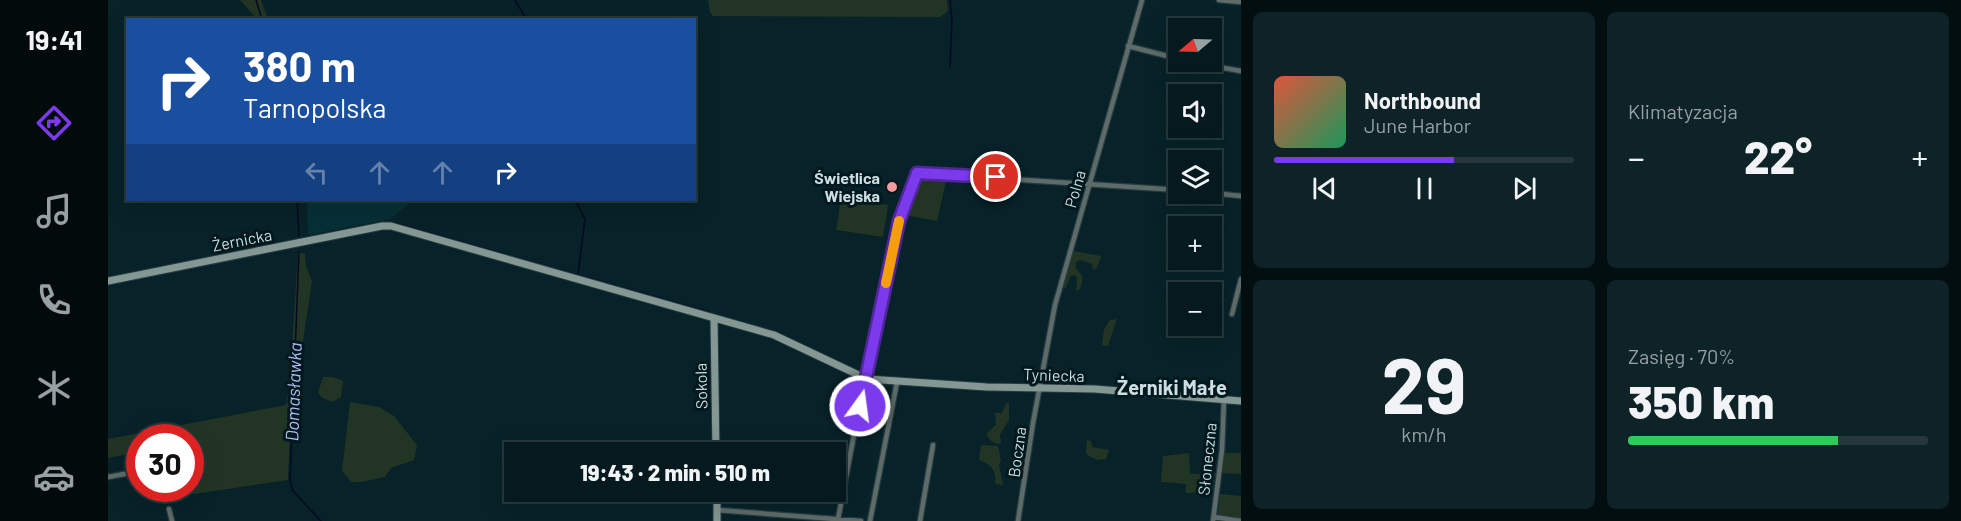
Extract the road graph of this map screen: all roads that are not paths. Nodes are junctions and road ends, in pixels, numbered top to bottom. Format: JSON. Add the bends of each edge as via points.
{"nodes":[{"id":1,"x":1142,"y":0,"type":"edge"},
{"id":2,"x":1219,"y":0,"type":"edge"},
{"id":3,"x":1241,"y":2,"type":"edge"},
{"id":4,"x":1128,"y":46,"type":"junction"},
{"id":5,"x":1168,"y":56,"type":"edge"},
{"id":6,"x":1222,"y":68,"type":"edge"},
{"id":7,"x":1241,"y":71,"type":"edge"},
{"id":8,"x":1089,"y":184,"type":"junction"},
{"id":9,"x":1168,"y":189,"type":"edge"},
{"id":10,"x":1222,"y":194,"type":"edge"},
{"id":11,"x":1241,"y":196,"type":"edge"},
{"id":12,"x":382,"y":226,"type":"joint"},
{"id":13,"x":1241,"y":279,"type":"edge"},
{"id":14,"x":108,"y":281,"type":"edge"},
{"id":15,"x":1232,"y":314,"type":"dead end"},
{"id":16,"x":714,"y":318,"type":"junction"},
{"id":17,"x":867,"y":379,"type":"junction"},
{"id":18,"x":897,"y":382,"type":"junction"},
{"id":19,"x":1040,"y":387,"type":"junction"},
{"id":20,"x":1224,"y":399,"type":"junction"},
{"id":21,"x":1241,"y":401,"type":"edge"},
{"id":22,"x":716,"y":442,"type":"edge"},
{"id":23,"x":933,"y":445,"type":"dead end"},
{"id":24,"x":126,"y":474,"type":"edge"},
{"id":25,"x":108,"y":477,"type":"edge"},
{"id":26,"x":717,"y":502,"type":"edge"},
{"id":27,"x":170,"y":509,"type":"dead end"},
{"id":28,"x":717,"y":510,"type":"junction"},
{"id":29,"x":838,"y":519,"type":"junction"},
{"id":30,"x":1213,"y":519,"type":"edge"},
{"id":31,"x":172,"y":521,"type":"edge"},
{"id":32,"x":717,"y":521,"type":"edge"},
{"id":33,"x":861,"y":521,"type":"edge"},
{"id":34,"x":870,"y":521,"type":"edge"},
{"id":35,"x":920,"y":521,"type":"edge"},
{"id":36,"x":1018,"y":521,"type":"edge"},
{"id":37,"x":1241,"y":521,"type":"edge"}],
"edges":[{"from":1,"to":4,"type":"street","name":"Polna"},
{"from":2,"to":3,"type":"street"},
{"from":4,"to":5,"type":"street"},
{"from":4,"to":8,"type":"street","name":"Polna"},
{"from":6,"to":7,"type":"street"},
{"from":8,"to":9,"type":"street"},
{"from":8,"to":17,"type":"street","via":[[917,173],[899,221]]},
{"from":8,"to":19,"type":"street","name":"Polna","via":[[1055,305]]},
{"from":10,"to":11,"type":"street"},
{"from":12,"to":14,"type":"street","name":"Żernicka"},
{"from":12,"to":16,"type":"street","name":"Tyniecka","via":[[412,231]]},
{"from":13,"to":15,"type":"street"},
{"from":16,"to":17,"type":"street","name":"Tyniecka","via":[[774,335]]},
{"from":16,"to":22,"type":"street","name":"Sokola"},
{"from":17,"to":18,"type":"street","name":"Tyniecka"},
{"from":17,"to":29,"type":"street"},
{"from":18,"to":19,"type":"street","name":"Tyniecka"},
{"from":18,"to":34,"type":"street"},
{"from":19,"to":20,"type":"street","name":"Tyniecka"},
{"from":19,"to":36,"type":"street","name":"Boczna"},
{"from":20,"to":21,"type":"street","name":"Tyniecka"},
{"from":20,"to":30,"type":"street","name":"Słoneczna"},
{"from":23,"to":35,"type":"street"},
{"from":24,"to":25,"type":"street"},
{"from":26,"to":28,"type":"street"},
{"from":27,"to":31,"type":"street"},
{"from":28,"to":29,"type":"street"},
{"from":28,"to":32,"type":"street"},
{"from":29,"to":33,"type":"street"},
{"from":30,"to":37,"type":"street"}]}
